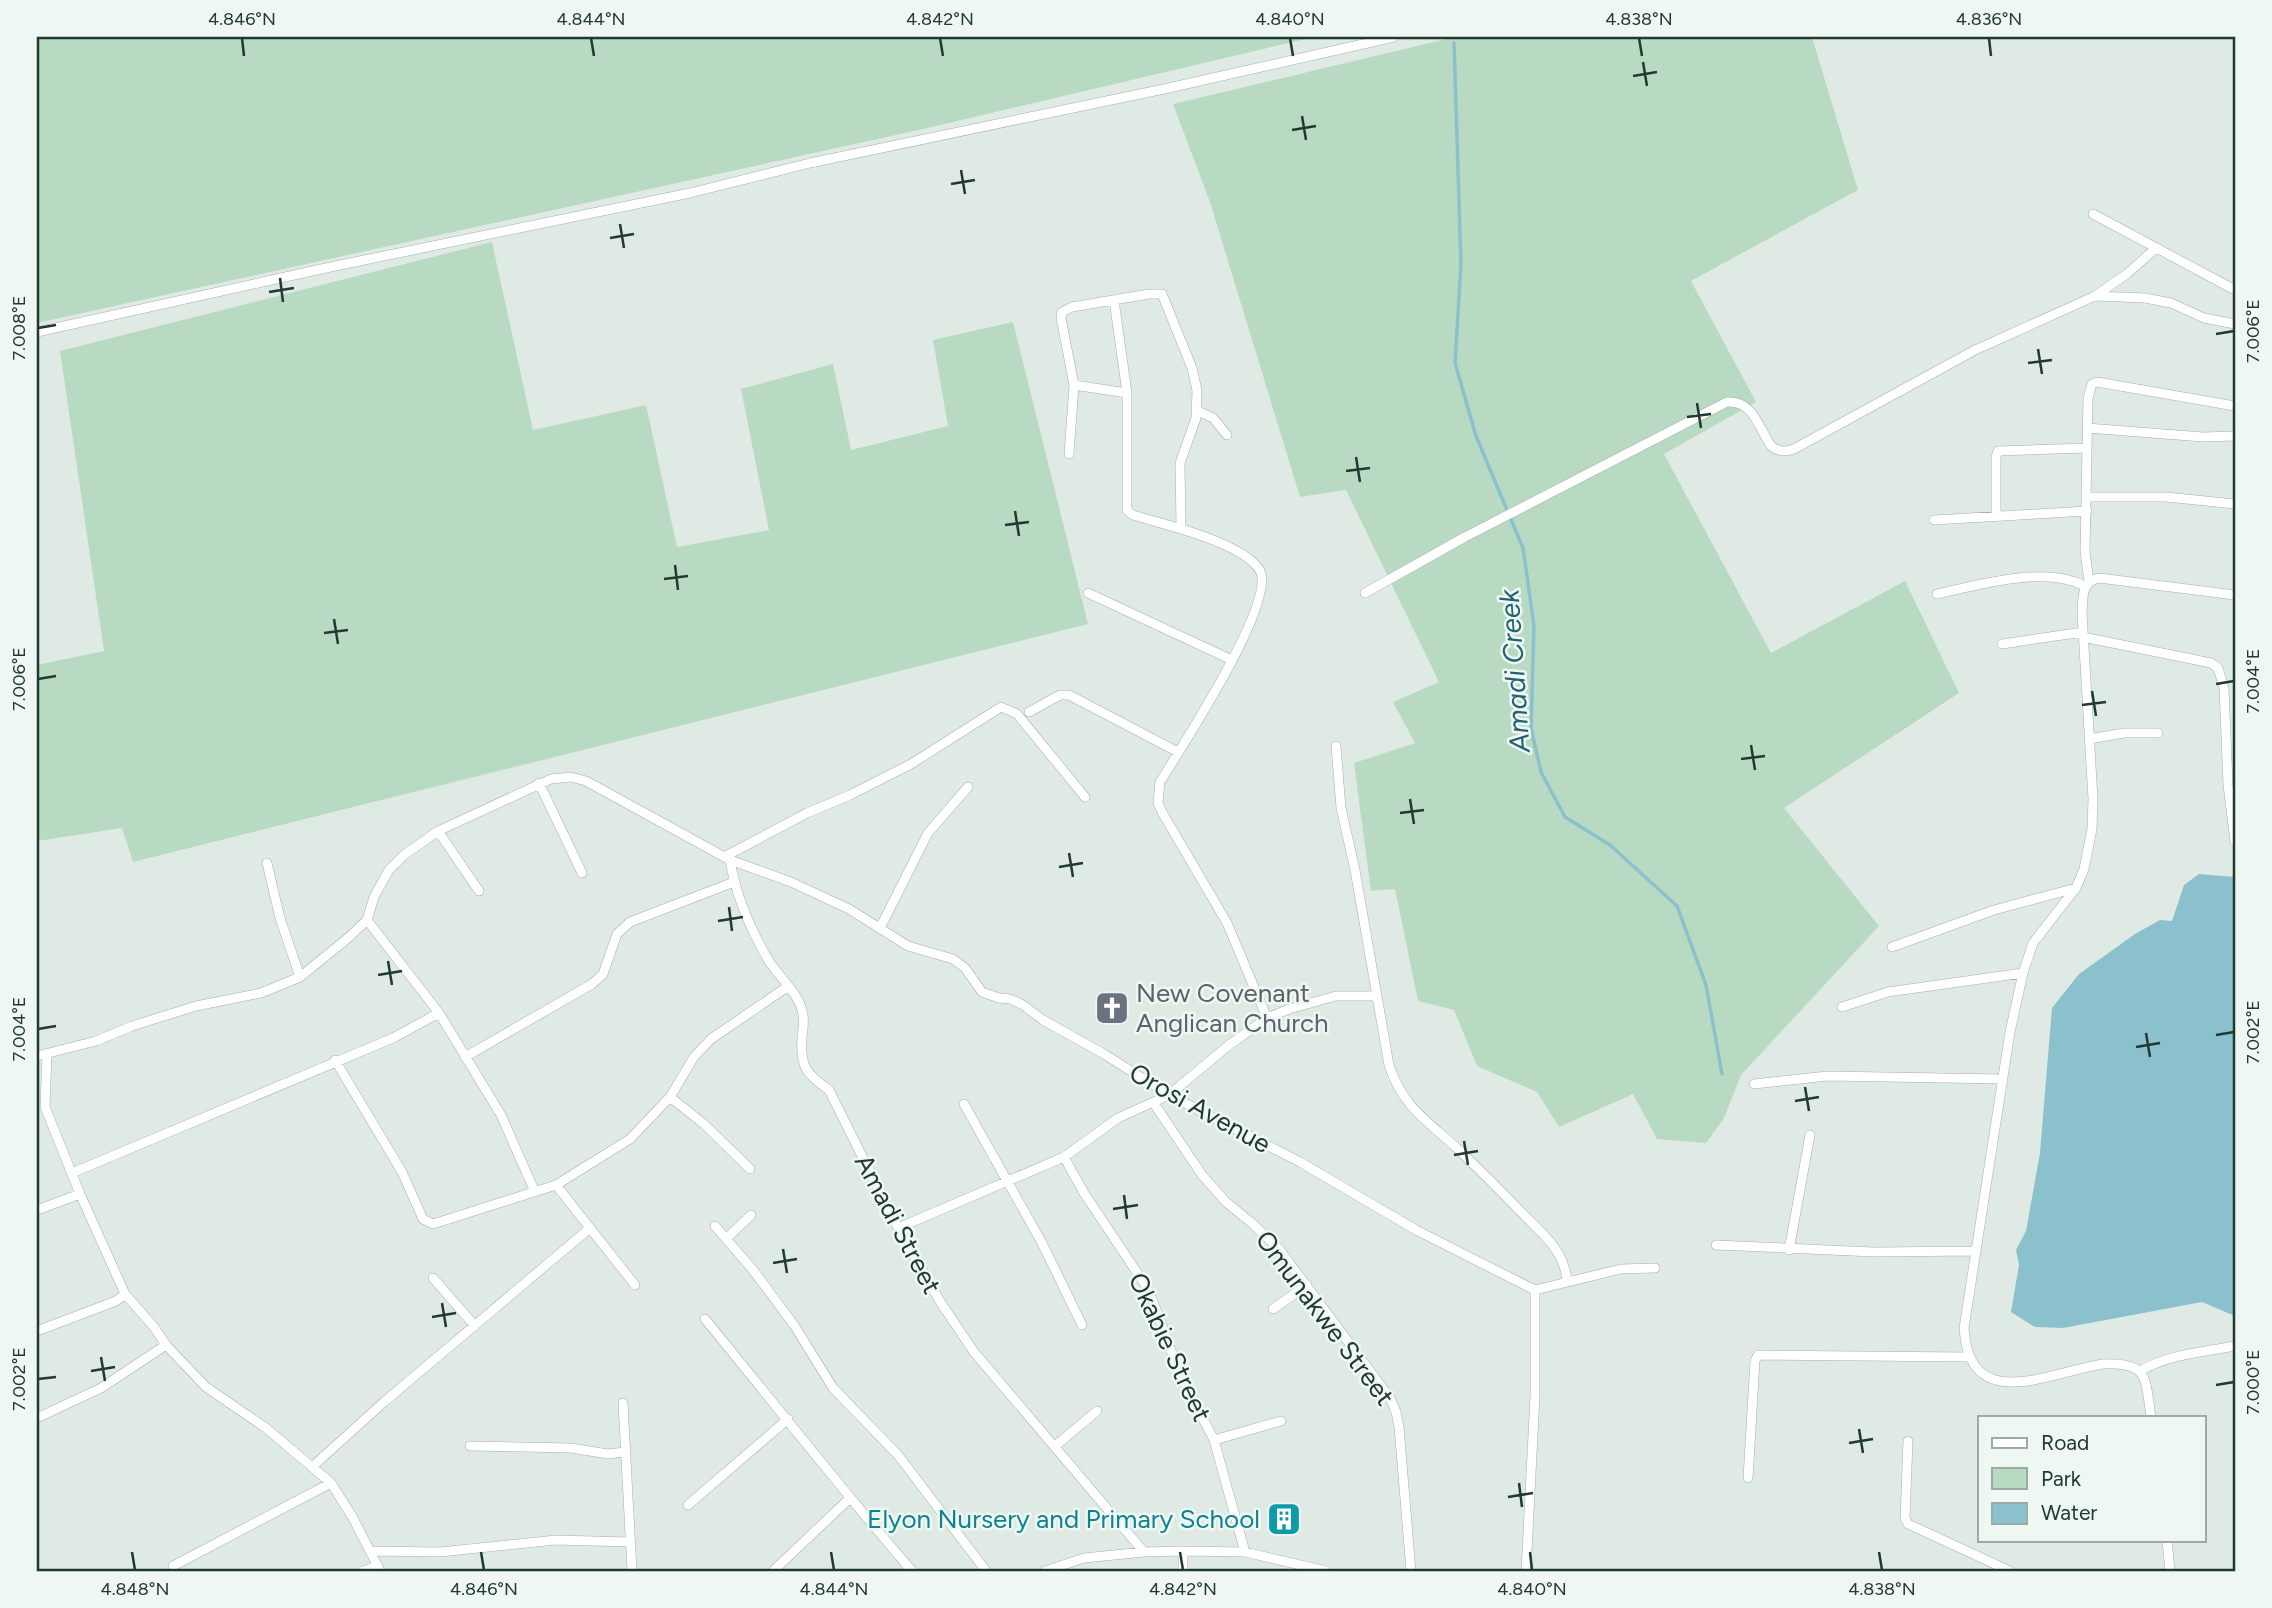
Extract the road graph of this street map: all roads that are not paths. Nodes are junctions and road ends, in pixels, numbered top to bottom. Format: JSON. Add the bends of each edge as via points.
{"nodes":[{"id":1,"x":1394,"y":37,"type":"edge"},
{"id":2,"x":2093,"y":214,"type":"dead end"},
{"id":3,"x":2157,"y":248,"type":"junction"},
{"id":4,"x":2235,"y":290,"type":"edge"},
{"id":5,"x":2095,"y":296,"type":"junction"},
{"id":6,"x":1114,"y":300,"type":"junction"},
{"id":7,"x":2235,"y":324,"type":"edge"},
{"id":8,"x":37,"y":332,"type":"edge"},
{"id":9,"x":1074,"y":385,"type":"junction"},
{"id":10,"x":1127,"y":393,"type":"junction"},
{"id":11,"x":2235,"y":406,"type":"edge"},
{"id":12,"x":1198,"y":411,"type":"junction"},
{"id":13,"x":2087,"y":428,"type":"junction"},
{"id":14,"x":1227,"y":435,"type":"dead end"},
{"id":15,"x":2235,"y":436,"type":"edge"},
{"id":16,"x":2087,"y":448,"type":"junction"},
{"id":17,"x":1069,"y":454,"type":"dead end"},
{"id":18,"x":2087,"y":496,"type":"junction"},
{"id":19,"x":2235,"y":504,"type":"edge"},
{"id":20,"x":2087,"y":511,"type":"junction"},
{"id":21,"x":1996,"y":516,"type":"junction"},
{"id":22,"x":1934,"y":520,"type":"dead end"},
{"id":23,"x":1181,"y":527,"type":"junction"},
{"id":24,"x":2087,"y":583,"type":"junction"},
{"id":25,"x":1088,"y":593,"type":"dead end"},
{"id":26,"x":1365,"y":593,"type":"dead end"},
{"id":27,"x":1937,"y":594,"type":"dead end"},
{"id":28,"x":2235,"y":595,"type":"edge"},
{"id":29,"x":2083,"y":635,"type":"junction"},
{"id":30,"x":2002,"y":645,"type":"dead end"},
{"id":31,"x":1232,"y":660,"type":"junction"},
{"id":32,"x":1029,"y":712,"type":"dead end"},
{"id":33,"x":2158,"y":733,"type":"dead end"},
{"id":34,"x":2089,"y":738,"type":"junction"},
{"id":35,"x":1336,"y":747,"type":"dead end"},
{"id":36,"x":1178,"y":752,"type":"junction"},
{"id":37,"x":539,"y":783,"type":"junction"},
{"id":38,"x":968,"y":787,"type":"dead end"},
{"id":39,"x":1085,"y":797,"type":"dead end"},
{"id":40,"x":438,"y":831,"type":"junction"},
{"id":41,"x":2235,"y":842,"type":"edge"},
{"id":42,"x":727,"y":858,"type":"junction"},
{"id":43,"x":267,"y":863,"type":"dead end"},
{"id":44,"x":582,"y":873,"type":"dead end"},
{"id":45,"x":734,"y":882,"type":"junction"},
{"id":46,"x":2076,"y":888,"type":"junction"},
{"id":47,"x":479,"y":891,"type":"dead end"},
{"id":48,"x":367,"y":920,"type":"junction"},
{"id":49,"x":880,"y":928,"type":"junction"},
{"id":50,"x":1892,"y":947,"type":"dead end"},
{"id":51,"x":2023,"y":973,"type":"junction"},
{"id":52,"x":300,"y":977,"type":"junction"},
{"id":53,"x":787,"y":987,"type":"junction"},
{"id":54,"x":1376,"y":996,"type":"junction"},
{"id":55,"x":1842,"y":1007,"type":"dead end"},
{"id":56,"x":439,"y":1013,"type":"junction"},
{"id":57,"x":1267,"y":1018,"type":"junction"},
{"id":58,"x":47,"y":1055,"type":"junction"},
{"id":59,"x":37,"y":1056,"type":"edge"},
{"id":60,"x":466,"y":1057,"type":"junction"},
{"id":61,"x":335,"y":1060,"type":"junction"},
{"id":62,"x":2003,"y":1079,"type":"junction"},
{"id":63,"x":1754,"y":1084,"type":"dead end"},
{"id":64,"x":1169,"y":1095,"type":"junction"},
{"id":65,"x":670,"y":1097,"type":"junction"},
{"id":66,"x":1153,"y":1102,"type":"junction"},
{"id":67,"x":964,"y":1104,"type":"dead end"},
{"id":68,"x":1810,"y":1135,"type":"dead end"},
{"id":69,"x":1064,"y":1157,"type":"junction"},
{"id":70,"x":750,"y":1169,"type":"dead end"},
{"id":71,"x":72,"y":1172,"type":"junction"},
{"id":72,"x":1007,"y":1182,"type":"junction"},
{"id":73,"x":556,"y":1185,"type":"junction"},
{"id":74,"x":535,"y":1192,"type":"junction"},
{"id":75,"x":80,"y":1194,"type":"junction"},
{"id":76,"x":37,"y":1210,"type":"edge"},
{"id":77,"x":751,"y":1215,"type":"dead end"},
{"id":78,"x":715,"y":1226,"type":"dead end"},
{"id":79,"x":590,"y":1228,"type":"junction"},
{"id":80,"x":898,"y":1228,"type":"junction"},
{"id":81,"x":726,"y":1239,"type":"junction"},
{"id":82,"x":1716,"y":1245,"type":"dead end"},
{"id":83,"x":1789,"y":1250,"type":"junction"},
{"id":84,"x":1976,"y":1251,"type":"junction"},
{"id":85,"x":1655,"y":1268,"type":"dead end"},
{"id":86,"x":433,"y":1278,"type":"dead end"},
{"id":87,"x":1567,"y":1280,"type":"junction"},
{"id":88,"x":635,"y":1285,"type":"dead end"},
{"id":89,"x":1307,"y":1286,"type":"junction"},
{"id":90,"x":1535,"y":1290,"type":"junction"},
{"id":91,"x":125,"y":1294,"type":"junction"},
{"id":92,"x":1273,"y":1309,"type":"dead end"},
{"id":93,"x":705,"y":1319,"type":"dead end"},
{"id":94,"x":1082,"y":1325,"type":"dead end"},
{"id":95,"x":475,"y":1326,"type":"junction"},
{"id":96,"x":37,"y":1331,"type":"edge"},
{"id":97,"x":166,"y":1345,"type":"junction"},
{"id":98,"x":2235,"y":1346,"type":"edge"},
{"id":99,"x":1968,"y":1357,"type":"junction"},
{"id":100,"x":2140,"y":1371,"type":"junction"},
{"id":101,"x":623,"y":1403,"type":"dead end"},
{"id":102,"x":1097,"y":1411,"type":"dead end"},
{"id":103,"x":2151,"y":1416,"type":"edge"},
{"id":104,"x":37,"y":1418,"type":"edge"},
{"id":105,"x":788,"y":1419,"type":"junction"},
{"id":106,"x":1281,"y":1421,"type":"dead end"},
{"id":107,"x":1214,"y":1440,"type":"junction"},
{"id":108,"x":1908,"y":1441,"type":"dead end"},
{"id":109,"x":470,"y":1446,"type":"dead end"},
{"id":110,"x":1055,"y":1446,"type":"junction"},
{"id":111,"x":625,"y":1452,"type":"junction"},
{"id":112,"x":312,"y":1467,"type":"junction"},
{"id":113,"x":1748,"y":1478,"type":"dead end"},
{"id":114,"x":331,"y":1483,"type":"junction"},
{"id":115,"x":849,"y":1499,"type":"junction"},
{"id":116,"x":688,"y":1505,"type":"dead end"},
{"id":117,"x":629,"y":1542,"type":"junction"},
{"id":118,"x":2167,"y":1542,"type":"edge"},
{"id":119,"x":370,"y":1551,"type":"junction"},
{"id":120,"x":1183,"y":1551,"type":"junction"},
{"id":121,"x":1144,"y":1552,"type":"junction"},
{"id":122,"x":1245,"y":1552,"type":"junction"},
{"id":123,"x":173,"y":1566,"type":"dead end"},
{"id":124,"x":379,"y":1569,"type":"edge"},
{"id":125,"x":362,"y":1571,"type":"edge"},
{"id":126,"x":632,"y":1571,"type":"edge"},
{"id":127,"x":773,"y":1571,"type":"edge"},
{"id":128,"x":912,"y":1571,"type":"edge"},
{"id":129,"x":986,"y":1571,"type":"edge"},
{"id":130,"x":1045,"y":1571,"type":"edge"},
{"id":131,"x":1183,"y":1571,"type":"edge"},
{"id":132,"x":1326,"y":1571,"type":"edge"},
{"id":133,"x":1411,"y":1571,"type":"edge"},
{"id":134,"x":1526,"y":1571,"type":"edge"},
{"id":135,"x":2010,"y":1571,"type":"edge"},
{"id":136,"x":2170,"y":1571,"type":"edge"}],
"edges":[{"from":1,"to":8,"type":"street"},
{"from":2,"to":3,"type":"street"},
{"from":3,"to":4,"type":"street"},
{"from":3,"to":5,"type":"street"},
{"from":5,"to":7,"type":"street","via":[[2171,303],[2204,318]]},
{"from":5,"to":26,"type":"street","via":[[1975,350],[1794,449],[1782,452],[1771,446],[1749,409],[1727,402]]},
{"from":6,"to":9,"type":"street","via":[[1062,312]]},
{"from":6,"to":10,"type":"street"},
{"from":6,"to":12,"type":"street","via":[[1156,293],[1164,296],[1192,368]]},
{"from":9,"to":10,"type":"street"},
{"from":9,"to":17,"type":"street"},
{"from":10,"to":23,"type":"street","via":[[1127,510]]},
{"from":11,"to":13,"type":"street","via":[[2097,382],[2089,391]]},
{"from":12,"to":14,"type":"street","via":[[1213,418]]},
{"from":12,"to":23,"type":"street","via":[[1180,463]]},
{"from":13,"to":15,"type":"street"},
{"from":13,"to":16,"type":"street"},
{"from":16,"to":18,"type":"street"},
{"from":16,"to":21,"type":"street","via":[[1998,451]]},
{"from":18,"to":19,"type":"street"},
{"from":18,"to":20,"type":"street"},
{"from":20,"to":21,"type":"street"},
{"from":20,"to":24,"type":"street"},
{"from":21,"to":22,"type":"street"},
{"from":23,"to":31,"type":"street","via":[[1240,553],[1262,573],[1260,598]]},
{"from":24,"to":27,"type":"street","via":[[2059,577],[2021,579]]},
{"from":24,"to":28,"type":"street","via":[[2099,578],[2129,580]]},
{"from":24,"to":29,"type":"street"},
{"from":25,"to":31,"type":"street"},
{"from":29,"to":30,"type":"street"},
{"from":29,"to":34,"type":"street"},
{"from":29,"to":41,"type":"street","via":[[2218,668],[2224,688]]},
{"from":31,"to":36,"type":"street"},
{"from":32,"to":36,"type":"street","via":[[1060,695],[1069,695]]},
{"from":33,"to":34,"type":"street"},
{"from":34,"to":46,"type":"street","via":[[2092,828]]},
{"from":35,"to":54,"type":"street","via":[[1340,808]]},
{"from":36,"to":57,"type":"street","via":[[1160,782],[1158,803],[1227,923]]},
{"from":37,"to":40,"type":"street","name":"Orosi Avenue"},
{"from":37,"to":42,"type":"street","name":"Orosi Avenue","via":[[571,777],[586,781]]},
{"from":37,"to":44,"type":"street"},
{"from":38,"to":49,"type":"street","via":[[928,833]]},
{"from":39,"to":42,"type":"street","via":[[1017,714],[1001,707],[911,764],[807,813]]},
{"from":40,"to":47,"type":"street"},
{"from":40,"to":48,"type":"street","name":"Orosi Avenue","via":[[389,870]]},
{"from":42,"to":45,"type":"street","name":"Amadi Street"},
{"from":42,"to":49,"type":"street","name":"Orosi Avenue","via":[[791,882]]},
{"from":43,"to":52,"type":"street"},
{"from":45,"to":53,"type":"street","name":"Amadi Street","via":[[753,932]]},
{"from":45,"to":60,"type":"street","via":[[630,922],[617,934],[603,974],[592,984]]},
{"from":46,"to":50,"type":"street","via":[[1994,910]]},
{"from":46,"to":51,"type":"street","via":[[2033,943]]},
{"from":48,"to":52,"type":"street"},
{"from":48,"to":56,"type":"street"},
{"from":49,"to":64,"type":"street","name":"Orosi Avenue","via":[[908,946],[960,963],[982,992],[1023,1005]]},
{"from":51,"to":55,"type":"street","via":[[1888,992]]},
{"from":51,"to":62,"type":"street"},
{"from":52,"to":58,"type":"street","via":[[261,993],[196,1006]]},
{"from":53,"to":65,"type":"street","via":[[711,1039]]},
{"from":53,"to":80,"type":"street","name":"Amadi Street","via":[[798,1000],[804,1020],[804,1068],[829,1090]]},
{"from":54,"to":57,"type":"street","via":[[1336,996]]},
{"from":54,"to":87,"type":"street","via":[[1389,1065],[1405,1099],[1548,1238],[1562,1257]]},
{"from":56,"to":60,"type":"street"},
{"from":56,"to":61,"type":"street","via":[[393,1038]]},
{"from":57,"to":64,"type":"street"},
{"from":58,"to":59,"type":"street"},
{"from":58,"to":71,"type":"street","via":[[45,1107]]},
{"from":60,"to":74,"type":"street","via":[[501,1115]]},
{"from":61,"to":71,"type":"street"},
{"from":61,"to":74,"type":"street","via":[[402,1171],[427,1223]]},
{"from":62,"to":63,"type":"street","via":[[1827,1076]]},
{"from":62,"to":84,"type":"street"},
{"from":64,"to":66,"type":"street"},
{"from":64,"to":90,"type":"street","name":"Orosi Avenue"},
{"from":65,"to":70,"type":"street"},
{"from":65,"to":73,"type":"street","via":[[630,1139]]},
{"from":66,"to":69,"type":"street","via":[[1118,1118]]},
{"from":66,"to":89,"type":"street","name":"Omunakwe Street","via":[[1202,1175],[1279,1249]]},
{"from":67,"to":72,"type":"street"},
{"from":68,"to":83,"type":"street"},
{"from":69,"to":72,"type":"street"},
{"from":69,"to":107,"type":"street","name":"Okabie Street","via":[[1146,1286],[1178,1370]]},
{"from":71,"to":75,"type":"street"},
{"from":72,"to":80,"type":"street"},
{"from":72,"to":94,"type":"street"},
{"from":73,"to":74,"type":"street"},
{"from":73,"to":79,"type":"street"},
{"from":75,"to":76,"type":"street"},
{"from":75,"to":91,"type":"street"},
{"from":77,"to":81,"type":"street"},
{"from":78,"to":81,"type":"street"},
{"from":79,"to":88,"type":"street"},
{"from":79,"to":95,"type":"street"},
{"from":80,"to":110,"type":"street","name":"Amadi Street","via":[[974,1352]]},
{"from":81,"to":129,"type":"street","via":[[794,1325],[833,1388],[898,1455]]},
{"from":82,"to":83,"type":"street"},
{"from":83,"to":84,"type":"street"},
{"from":84,"to":99,"type":"street","via":[[1964,1328]]},
{"from":85,"to":87,"type":"street","via":[[1621,1269]]},
{"from":86,"to":95,"type":"street"},
{"from":87,"to":90,"type":"street"},
{"from":89,"to":92,"type":"street"},
{"from":89,"to":133,"type":"street","name":"Omunakwe Street","via":[[1396,1412]]},
{"from":90,"to":134,"type":"street"},
{"from":91,"to":96,"type":"street"},
{"from":91,"to":97,"type":"street"},
{"from":93,"to":105,"type":"street"},
{"from":95,"to":112,"type":"street"},
{"from":97,"to":104,"type":"street","via":[[101,1388]]},
{"from":97,"to":112,"type":"street","via":[[206,1387]]},
{"from":98,"to":100,"type":"street","via":[[2172,1357]]},
{"from":99,"to":100,"type":"street","via":[[1982,1373],[2014,1384],[2103,1364],[2129,1365]]},
{"from":99,"to":113,"type":"street","via":[[1758,1355]]},
{"from":100,"to":103,"type":"street"},
{"from":101,"to":111,"type":"street"},
{"from":102,"to":110,"type":"street"},
{"from":105,"to":115,"type":"street"},
{"from":105,"to":116,"type":"street"},
{"from":106,"to":107,"type":"street"},
{"from":107,"to":122,"type":"street","name":"Okabie Street"},
{"from":108,"to":135,"type":"street","via":[[1908,1524]]},
{"from":109,"to":111,"type":"street"},
{"from":110,"to":121,"type":"street","name":"Amadi Street"},
{"from":111,"to":117,"type":"street"},
{"from":112,"to":114,"type":"street"},
{"from":114,"to":119,"type":"street"},
{"from":114,"to":123,"type":"street"},
{"from":115,"to":127,"type":"street"},
{"from":115,"to":128,"type":"street"},
{"from":117,"to":119,"type":"street","via":[[556,1540],[440,1552]]},
{"from":117,"to":126,"type":"street"},
{"from":118,"to":136,"type":"street"},
{"from":119,"to":124,"type":"street"},
{"from":120,"to":121,"type":"street"},
{"from":120,"to":122,"type":"street"},
{"from":120,"to":131,"type":"street"},
{"from":121,"to":130,"type":"street","via":[[1084,1559]]},
{"from":122,"to":132,"type":"street"},
{"from":124,"to":125,"type":"street"}]}
